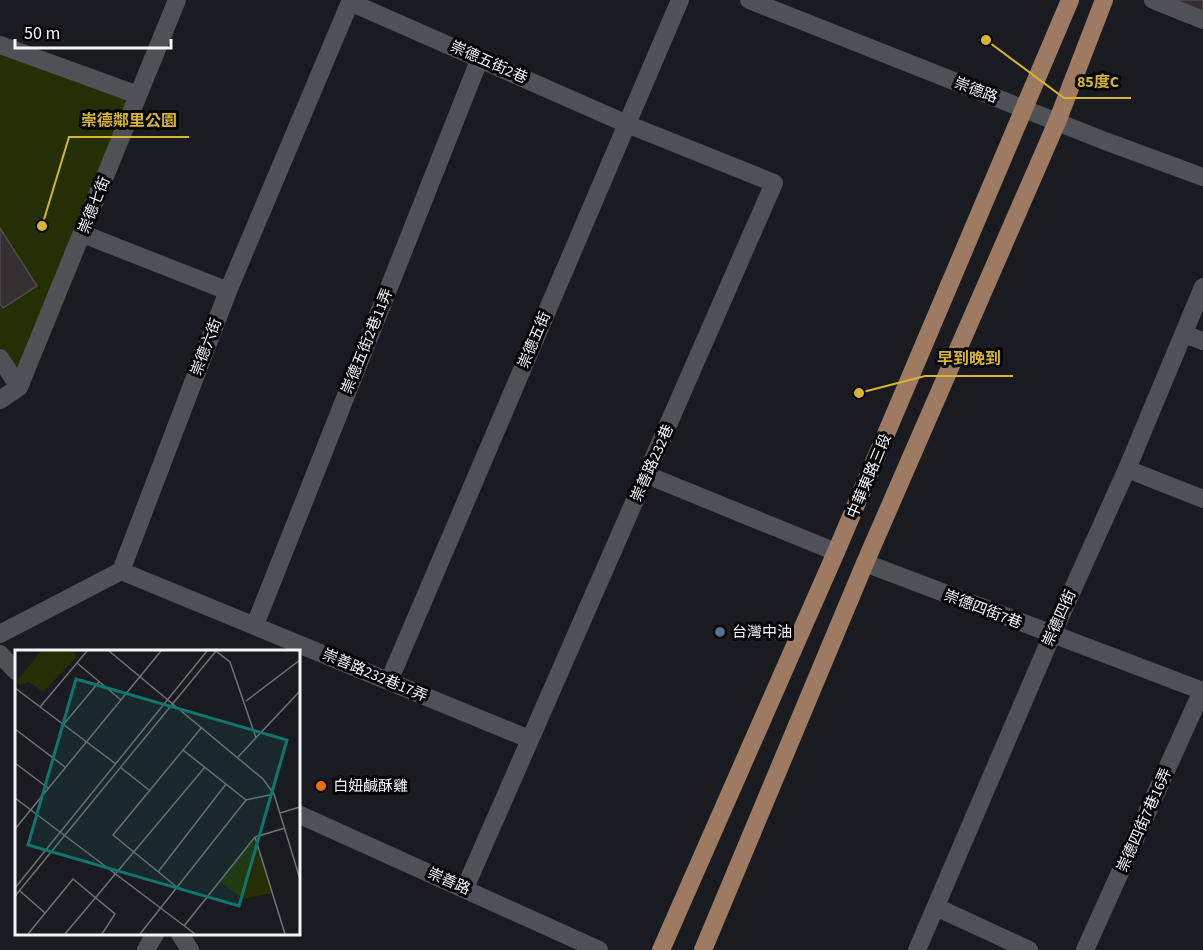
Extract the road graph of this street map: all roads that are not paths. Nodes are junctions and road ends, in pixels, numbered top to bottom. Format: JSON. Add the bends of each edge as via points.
{"nodes":[{"id":1,"x":177,"y":0,"type":"edge"},
{"id":2,"x":680,"y":0,"type":"edge"},
{"id":3,"x":749,"y":0,"type":"edge"},
{"id":4,"x":1070,"y":0,"type":"edge"},
{"id":5,"x":1104,"y":0,"type":"edge"},
{"id":6,"x":1153,"y":0,"type":"edge"},
{"id":7,"x":351,"y":1,"type":"edge"},
{"id":8,"x":1203,"y":20,"type":"edge"},
{"id":9,"x":0,"y":45,"type":"edge"},
{"id":10,"x":480,"y":58,"type":"junction"},
{"id":11,"x":138,"y":95,"type":"junction"},
{"id":12,"x":1026,"y":109,"type":"junction"},
{"id":13,"x":1057,"y":122,"type":"junction"},
{"id":14,"x":627,"y":124,"type":"junction"},
{"id":15,"x":1203,"y":177,"type":"edge"},
{"id":16,"x":83,"y":234,"type":"junction"},
{"id":17,"x":1203,"y":287,"type":"edge"},
{"id":18,"x":228,"y":291,"type":"junction"},
{"id":19,"x":1184,"y":334,"type":"junction"},
{"id":20,"x":1203,"y":341,"type":"edge"},
{"id":21,"x":0,"y":358,"type":"edge"},
{"id":22,"x":19,"y":387,"type":"junction"},
{"id":23,"x":0,"y":400,"type":"edge"},
{"id":24,"x":1127,"y":469,"type":"junction"},
{"id":25,"x":647,"y":474,"type":"junction"},
{"id":26,"x":1203,"y":499,"type":"edge"},
{"id":27,"x":836,"y":552,"type":"junction"},
{"id":28,"x":865,"y":563,"type":"junction"},
{"id":29,"x":122,"y":571,"type":"junction"},
{"id":30,"x":255,"y":625,"type":"junction"},
{"id":31,"x":0,"y":634,"type":"edge"},
{"id":32,"x":1052,"y":635,"type":"junction"},
{"id":33,"x":0,"y":654,"type":"edge"},
{"id":34,"x":15,"y":670,"type":"edge"},
{"id":35,"x":389,"y":681,"type":"junction"},
{"id":36,"x":1203,"y":691,"type":"edge"},
{"id":37,"x":529,"y":739,"type":"junction"},
{"id":38,"x":300,"y":815,"type":"edge"},
{"id":39,"x":465,"y":888,"type":"junction"},
{"id":40,"x":936,"y":907,"type":"junction"},
{"id":41,"x":153,"y":935,"type":"edge"},
{"id":42,"x":181,"y":935,"type":"edge"},
{"id":43,"x":146,"y":950,"type":"edge"},
{"id":44,"x":190,"y":950,"type":"edge"},
{"id":45,"x":599,"y":950,"type":"edge"},
{"id":46,"x":661,"y":950,"type":"edge"},
{"id":47,"x":703,"y":950,"type":"edge"},
{"id":48,"x":917,"y":950,"type":"edge"},
{"id":49,"x":1029,"y":950,"type":"edge"},
{"id":50,"x":1085,"y":950,"type":"edge"}],
"edges":[{"from":1,"to":11,"type":"street","name":"崇德七街"},
{"from":2,"to":14,"type":"street","name":"崇德五街"},
{"from":3,"to":12,"type":"street","name":"崇德路"},
{"from":4,"to":12,"type":"main road","name":"中華東路三段"},
{"from":5,"to":13,"type":"main road","name":"中華東路三段"},
{"from":6,"to":8,"type":"street"},
{"from":7,"to":10,"type":"street","name":"崇德五街2巷"},
{"from":7,"to":18,"type":"street","name":"崇德六街"},
{"from":9,"to":11,"type":"street"},
{"from":10,"to":14,"type":"street","name":"崇德五街2巷"},
{"from":10,"to":30,"type":"street","name":"崇德五街2巷11弄"},
{"from":11,"to":16,"type":"street","name":"崇德七街"},
{"from":12,"to":13,"type":"street","name":"崇德路"},
{"from":12,"to":27,"type":"main road","name":"中華東路三段"},
{"from":13,"to":15,"type":"street","name":"崇德路"},
{"from":13,"to":28,"type":"main road","name":"中華東路三段"},
{"from":14,"to":25,"type":"street","name":"崇善路232巷","via":[[774,183]]},
{"from":14,"to":35,"type":"street","name":"崇德五街"},
{"from":16,"to":18,"type":"street"},
{"from":16,"to":22,"type":"street","name":"崇德七街"},
{"from":17,"to":19,"type":"street","name":"崇德四街"},
{"from":18,"to":29,"type":"street","name":"崇德六街"},
{"from":19,"to":20,"type":"street"},
{"from":19,"to":24,"type":"street","name":"崇德四街"},
{"from":21,"to":22,"type":"street"},
{"from":22,"to":23,"type":"street"},
{"from":24,"to":26,"type":"street"},
{"from":24,"to":32,"type":"street","name":"崇德四街"},
{"from":25,"to":27,"type":"street"},
{"from":25,"to":37,"type":"street","name":"崇善路232巷"},
{"from":27,"to":46,"type":"main road","name":"中華東路三段"},
{"from":28,"to":32,"type":"street","name":"崇德四街7巷"},
{"from":28,"to":47,"type":"main road","name":"中華東路三段"},
{"from":29,"to":30,"type":"street","name":"崇善路232巷17弄"},
{"from":29,"to":31,"type":"street"},
{"from":30,"to":35,"type":"street","name":"崇善路232巷17弄"},
{"from":32,"to":36,"type":"street","name":"崇德四街7巷"},
{"from":32,"to":40,"type":"street","name":"崇德四街"},
{"from":33,"to":34,"type":"street"},
{"from":35,"to":37,"type":"street","name":"崇善路232巷17弄"},
{"from":36,"to":50,"type":"street","name":"崇德四街7巷16弄"},
{"from":37,"to":39,"type":"street","name":"崇善路232巷"},
{"from":38,"to":39,"type":"street","name":"崇善路"},
{"from":39,"to":45,"type":"street","name":"崇善路"},
{"from":40,"to":48,"type":"street","name":"崇德四街"},
{"from":40,"to":49,"type":"street"},
{"from":41,"to":43,"type":"street"},
{"from":42,"to":44,"type":"street"}]}
